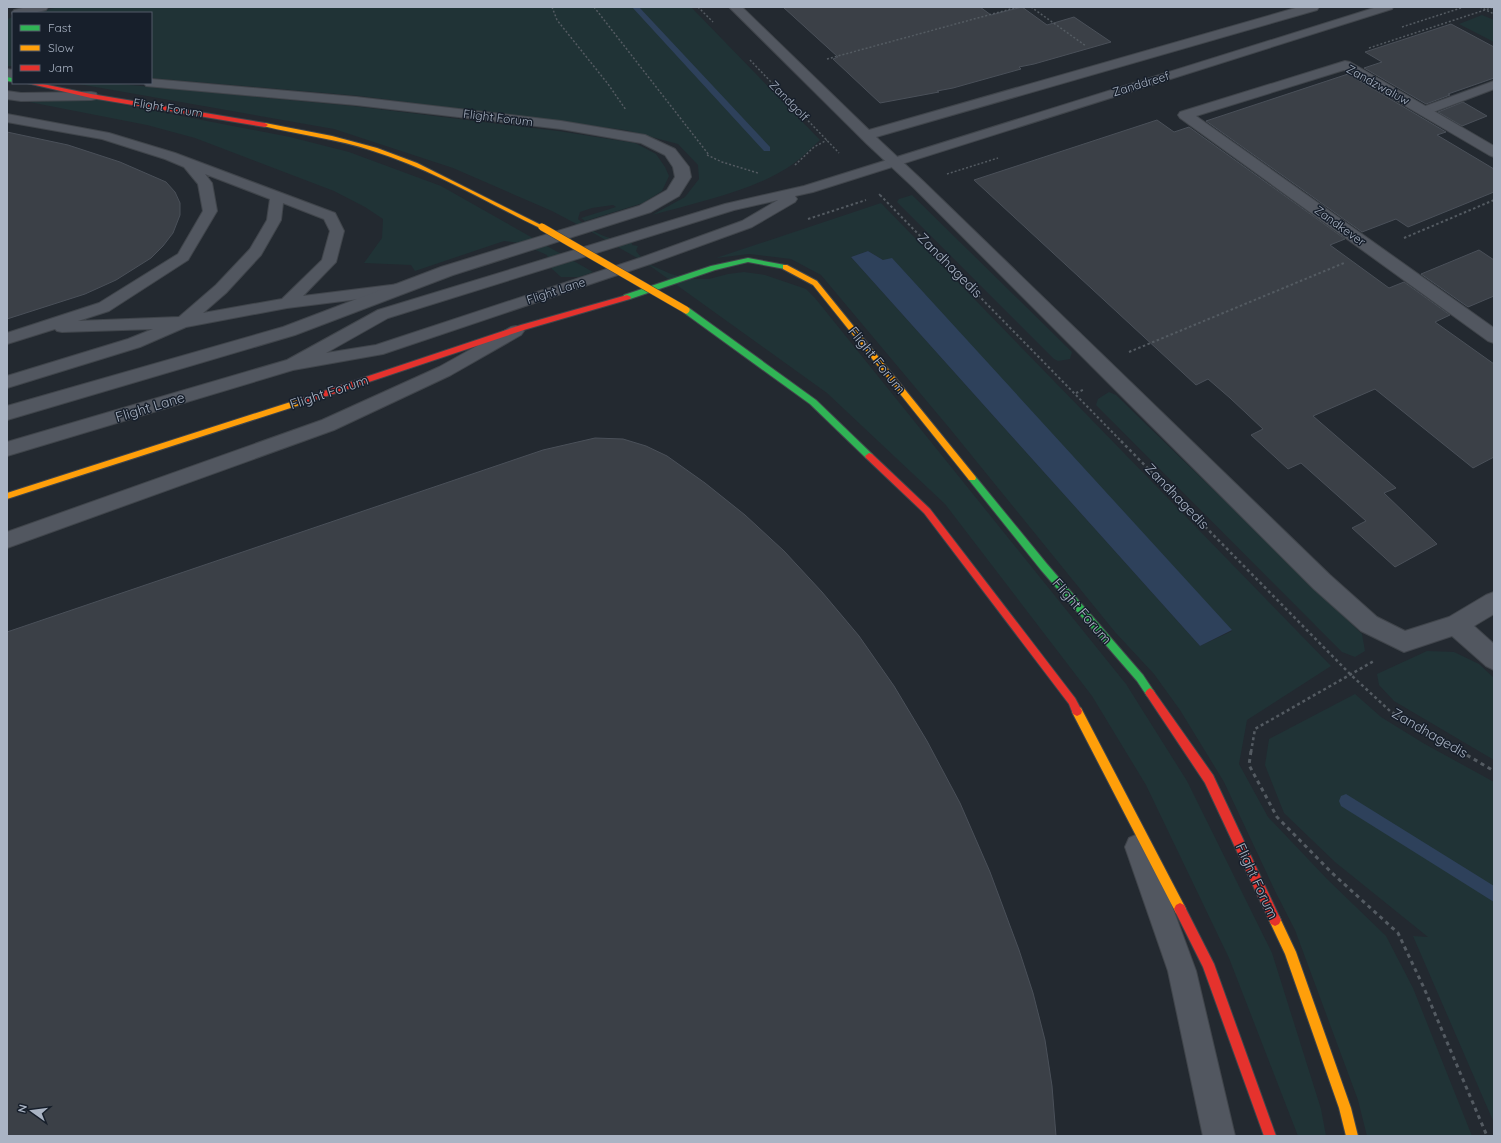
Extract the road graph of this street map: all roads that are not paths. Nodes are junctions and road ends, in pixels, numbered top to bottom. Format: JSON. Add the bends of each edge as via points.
{"nodes":[{"id":1,"x":42,"y":7,"type":"edge"},
{"id":2,"x":735,"y":7,"type":"edge"},
{"id":3,"x":1313,"y":7,"type":"edge"},
{"id":4,"x":1388,"y":7,"type":"edge"},
{"id":5,"x":22,"y":12,"type":"edge"},
{"id":6,"x":152,"y":83,"type":"edge"},
{"id":7,"x":35,"y":84,"type":"edge"},
{"id":8,"x":1494,"y":85,"type":"edge"},
{"id":9,"x":7,"y":95,"type":"edge"},
{"id":10,"x":91,"y":96,"type":"junction"},
{"id":11,"x":1424,"y":111,"type":"junction"},
{"id":12,"x":1185,"y":115,"type":"joint"},
{"id":13,"x":7,"y":118,"type":"edge"},
{"id":14,"x":864,"y":132,"type":"junction"},
{"id":15,"x":1494,"y":152,"type":"edge"},
{"id":16,"x":895,"y":161,"type":"junction"},
{"id":17,"x":189,"y":164,"type":"junction"},
{"id":18,"x":808,"y":189,"type":"junction"},
{"id":19,"x":277,"y":196,"type":"junction"},
{"id":20,"x":403,"y":288,"type":"junction"},
{"id":21,"x":287,"y":303,"type":"junction"},
{"id":22,"x":183,"y":322,"type":"junction"},
{"id":23,"x":524,"y":327,"type":"junction"},
{"id":24,"x":38,"y":328,"type":"junction"},
{"id":25,"x":1494,"y":337,"type":"edge"},
{"id":26,"x":7,"y":339,"type":"edge"},
{"id":27,"x":293,"y":364,"type":"junction"},
{"id":28,"x":7,"y":382,"type":"edge"},
{"id":29,"x":7,"y":413,"type":"edge"},
{"id":30,"x":7,"y":449,"type":"edge"},
{"id":31,"x":7,"y":496,"type":"edge"},
{"id":32,"x":7,"y":540,"type":"edge"},
{"id":33,"x":1494,"y":602,"type":"edge"},
{"id":34,"x":1456,"y":625,"type":"junction"},
{"id":35,"x":1494,"y":659,"type":"edge"},
{"id":36,"x":1114,"y":780,"type":"junction"},
{"id":37,"x":1219,"y":1136,"type":"edge"},
{"id":38,"x":1270,"y":1136,"type":"edge"},
{"id":39,"x":1352,"y":1136,"type":"edge"}],
"edges":[{"from":1,"to":5,"type":"street"},
{"from":2,"to":14,"type":"street"},
{"from":3,"to":14,"type":"street","name":"Zanddreef"},
{"from":4,"to":16,"type":"lane","name":"Zanddreef"},
{"from":6,"to":20,"type":"street","name":"Flight Forum","via":[[356,101],[561,125],[645,139],[670,152],[681,167],[683,177],[673,193],[645,209],[447,271]]},
{"from":7,"to":10,"type":"main road","name":"Flight Forum"},
{"from":8,"to":11,"type":"lane"},
{"from":9,"to":10,"type":"street","name":"Flight Forum"},
{"from":10,"to":36,"type":"main road","name":"Flight Forum","bridge":true,"via":[[225,118],[332,138],[375,149],[415,164],[542,227],[686,310],[813,402],[927,511],[1072,701]]},
{"from":11,"to":12,"type":"street","name":"Zandzwaluw","via":[[1345,65]]},
{"from":11,"to":15,"type":"street","name":"Zandzwaluw"},
{"from":12,"to":25,"type":"street","name":"Zandkever"},
{"from":13,"to":17,"type":"lane","via":[[104,136]]},
{"from":14,"to":16,"type":"street"},
{"from":16,"to":18,"type":"lane","name":"Flight Lane"},
{"from":16,"to":34,"type":"street","via":[[1322,582],[1369,624],[1404,642]]},
{"from":17,"to":19,"type":"lane"},
{"from":17,"to":24,"type":"lane","via":[[205,182],[210,211],[183,257],[104,307]]},
{"from":18,"to":27,"type":"lane","name":"Flight Lane","via":[[730,207],[383,314]]},
{"from":18,"to":27,"type":"lane","name":"Flight Lane","via":[[747,224],[645,261],[377,350]]},
{"from":19,"to":21,"type":"lane","via":[[330,216],[337,231],[329,262]]},
{"from":19,"to":22,"type":"lane","via":[[274,220],[256,252],[221,289]]},
{"from":20,"to":21,"type":"lane"},
{"from":20,"to":29,"type":"street","name":"Flight Forum","via":[[289,331]]},
{"from":21,"to":22,"type":"lane"},
{"from":22,"to":24,"type":"lane"},
{"from":22,"to":28,"type":"lane","via":[[134,343]]},
{"from":23,"to":31,"type":"main road","name":"Flight Forum"},
{"from":23,"to":32,"type":"lane","via":[[445,371],[328,425]]},
{"from":23,"to":39,"type":"main road","name":"Flight Forum","via":[[625,298],[713,268],[748,260],[782,265],[815,283],[1044,567],[1140,678],[1209,779],[1290,952],[1345,1108]]},
{"from":24,"to":26,"type":"lane"},
{"from":27,"to":30,"type":"lane","name":"Flight Lane"},
{"from":33,"to":34,"type":"street"},
{"from":34,"to":35,"type":"street"},
{"from":36,"to":37,"type":"street","name":"Flight Forum","via":[[1182,971]]},
{"from":36,"to":38,"type":"main road","name":"Flight Forum","via":[[1208,964]]}]}
